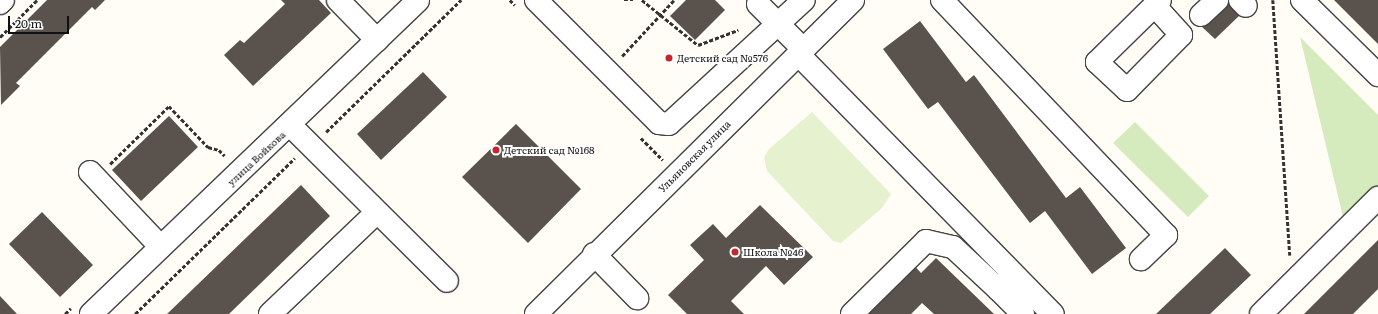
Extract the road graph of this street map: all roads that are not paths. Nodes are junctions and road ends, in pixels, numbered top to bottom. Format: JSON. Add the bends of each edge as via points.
{"nodes":[{"id":1,"x":3,"y":0,"type":"edge"},
{"id":2,"x":338,"y":0,"type":"edge"},
{"id":3,"x":418,"y":0,"type":"edge"},
{"id":4,"x":536,"y":0,"type":"edge"},
{"id":5,"x":804,"y":0,"type":"edge"},
{"id":6,"x":853,"y":0,"type":"edge"},
{"id":7,"x":942,"y":0,"type":"edge"},
{"id":8,"x":1217,"y":0,"type":"edge"},
{"id":9,"x":1302,"y":0,"type":"edge"},
{"id":10,"x":0,"y":3,"type":"edge"},
{"id":11,"x":758,"y":4,"type":"dead end"},
{"id":12,"x":1201,"y":14,"type":"dead end"},
{"id":13,"x":777,"y":22,"type":"junction"},
{"id":14,"x":377,"y":40,"type":"junction"},
{"id":15,"x":801,"y":51,"type":"junction"},
{"id":16,"x":1378,"y":75,"type":"edge"},
{"id":17,"x":290,"y":125,"type":"junction"},
{"id":18,"x":92,"y":175,"type":"road end"},
{"id":19,"x":1378,"y":198,"type":"edge"},
{"id":20,"x":376,"y":213,"type":"junction"},
{"id":21,"x":161,"y":247,"type":"junction"},
{"id":22,"x":594,"y":254,"type":"junction"},
{"id":23,"x":1141,"y":259,"type":"dead end"},
{"id":24,"x":1014,"y":274,"type":"junction"},
{"id":25,"x":447,"y":281,"type":"dead end"},
{"id":26,"x":998,"y":290,"type":"junction"},
{"id":27,"x":637,"y":298,"type":"dead end"},
{"id":28,"x":91,"y":314,"type":"edge"},
{"id":29,"x":270,"y":314,"type":"edge"},
{"id":30,"x":536,"y":314,"type":"edge"},
{"id":31,"x":852,"y":314,"type":"edge"},
{"id":32,"x":1023,"y":314,"type":"edge"},
{"id":33,"x":1053,"y":314,"type":"edge"},
{"id":34,"x":1261,"y":314,"type":"edge"}],
"edges":[{"from":1,"to":10,"type":"street"},
{"from":2,"to":14,"type":"street"},
{"from":3,"to":14,"type":"street","name":"улица Войкова"},
{"from":4,"to":13,"type":"street","via":[[659,123],[670,124]]},
{"from":5,"to":13,"type":"street"},
{"from":6,"to":15,"type":"street","name":"Ульяновская улица"},
{"from":7,"to":23,"type":"street","via":[[1166,235]]},
{"from":8,"to":12,"type":"street"},
{"from":9,"to":16,"type":"street"},
{"from":11,"to":13,"type":"street"},
{"from":13,"to":15,"type":"street"},
{"from":14,"to":17,"type":"street","name":"улица Войкова"},
{"from":15,"to":22,"type":"street","name":"Ульяновская улица"},
{"from":15,"to":24,"type":"street"},
{"from":17,"to":20,"type":"street"},
{"from":17,"to":21,"type":"street","name":"улица Войкова"},
{"from":18,"to":21,"type":"street"},
{"from":19,"to":34,"type":"street"},
{"from":20,"to":25,"type":"street"},
{"from":20,"to":29,"type":"street"},
{"from":21,"to":28,"type":"street","name":"улица Войкова"},
{"from":22,"to":27,"type":"street"},
{"from":22,"to":30,"type":"street","name":"Ульяновская улица"},
{"from":24,"to":26,"type":"street"},
{"from":24,"to":33,"type":"street"},
{"from":26,"to":31,"type":"street","via":[[953,246],[926,240]]},
{"from":26,"to":32,"type":"street"}]}
